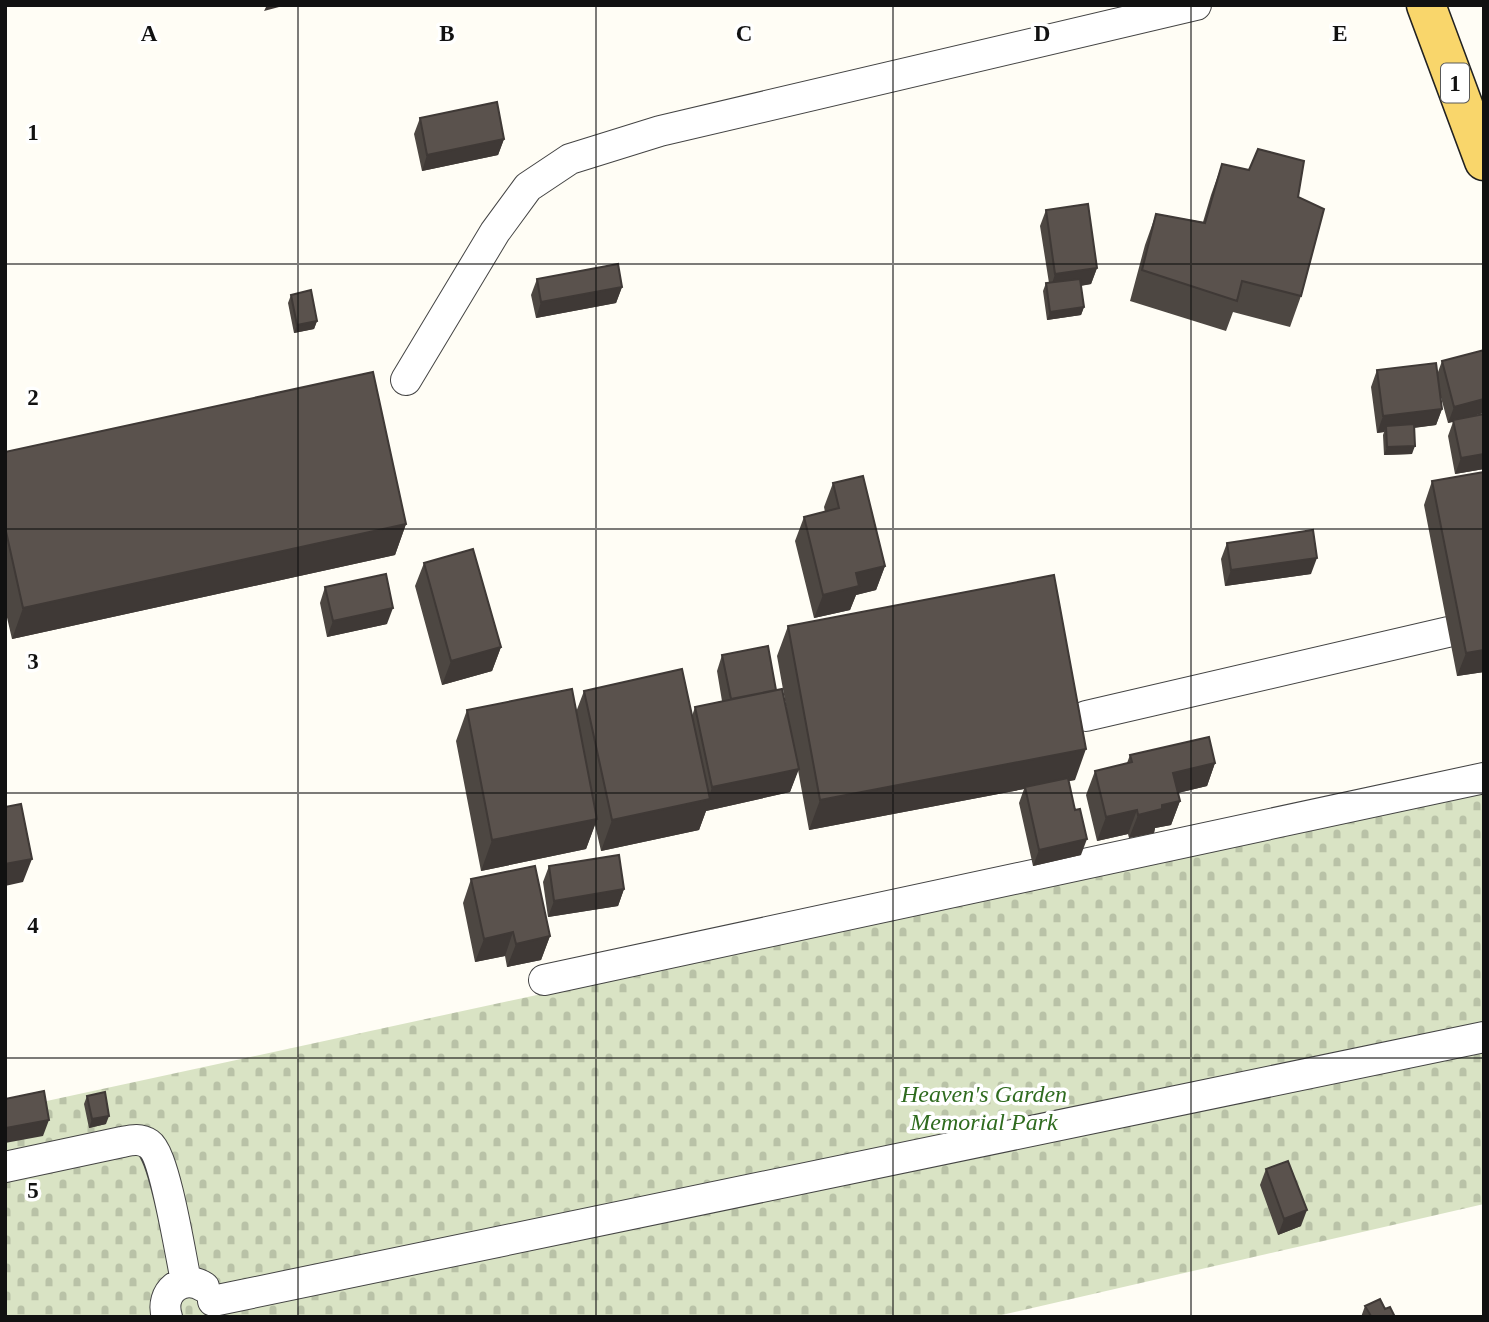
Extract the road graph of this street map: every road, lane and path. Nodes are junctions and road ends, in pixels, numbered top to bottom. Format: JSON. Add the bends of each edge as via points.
{"nodes":[{"id":1,"x":1196,"y":5,"type":"edge"},
{"id":2,"x":1426,"y":5,"type":"edge"},
{"id":3,"x":1484,"y":161,"type":"edge"},
{"id":4,"x":406,"y":380,"type":"dead end"},
{"id":5,"x":1448,"y":632,"type":"dead end"},
{"id":6,"x":1086,"y":716,"type":"dead end"},
{"id":7,"x":1484,"y":778,"type":"edge"},
{"id":8,"x":544,"y":980,"type":"dead end"},
{"id":9,"x":1484,"y":1037,"type":"edge"},
{"id":10,"x":5,"y":1167,"type":"edge"},
{"id":11,"x":187,"y":1282,"type":"junction"},
{"id":12,"x":211,"y":1309,"type":"edge"},
{"id":13,"x":167,"y":1317,"type":"edge"}],
"edges":[{"from":1,"to":4,"type":"lane","via":[[660,131],[570,159],[528,187],[495,232]]},
{"from":2,"to":3,"type":"main road","number":"1"},
{"from":5,"to":6,"type":"lane"},
{"from":7,"to":8,"type":"lane"},
{"from":9,"to":12,"type":"lane"},
{"from":10,"to":11,"type":"lane","via":[[139,1139],[152,1145],[166,1184]]},
{"from":11,"to":12,"type":"lane","via":[[203,1286]]},
{"from":11,"to":13,"type":"lane","via":[[169,1292]]}]}
